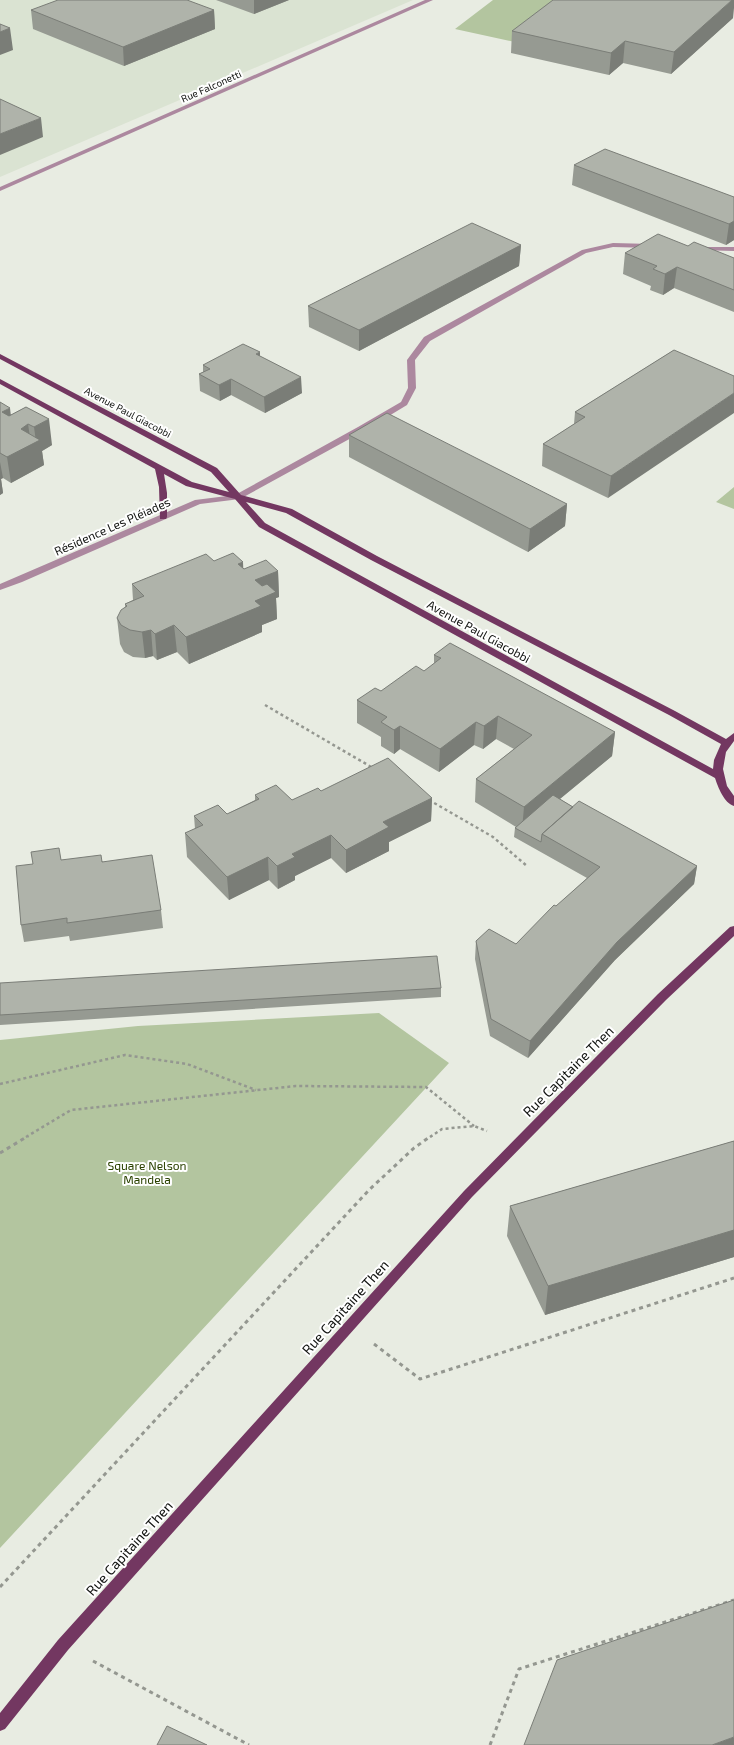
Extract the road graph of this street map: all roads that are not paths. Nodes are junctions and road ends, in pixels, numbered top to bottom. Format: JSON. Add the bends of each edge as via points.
{"nodes":[{"id":1,"x":430,"y":0,"type":"edge"},
{"id":2,"x":0,"y":189,"type":"edge"},
{"id":3,"x":657,"y":246,"type":"edge"},
{"id":4,"x":693,"y":248,"type":"edge"},
{"id":5,"x":734,"y":249,"type":"edge"},
{"id":6,"x":0,"y":356,"type":"edge"},
{"id":7,"x":0,"y":381,"type":"edge"},
{"id":8,"x":159,"y":469,"type":"junction"},
{"id":9,"x":237,"y":497,"type":"junction"},
{"id":10,"x":163,"y":517,"type":"junction"},
{"id":11,"x":0,"y":587,"type":"edge"},
{"id":12,"x":734,"y":736,"type":"edge"},
{"id":13,"x":726,"y":743,"type":"junction"},
{"id":14,"x":718,"y":776,"type":"junction"},
{"id":15,"x":734,"y":803,"type":"edge"},
{"id":16,"x":734,"y":930,"type":"edge"},
{"id":17,"x":0,"y":1724,"type":"edge"}],
"edges":[{"from":1,"to":2,"type":"street","name":"Rue Falconetti"},
{"from":3,"to":9,"type":"street","via":[[613,245],[584,251],[427,339],[411,360],[412,388],[404,403]]},
{"from":4,"to":5,"type":"street"},
{"from":6,"to":9,"type":"main road","name":"Avenue Paul Giacobbi","via":[[214,470]]},
{"from":7,"to":8,"type":"main road","name":"Avenue Paul Giacobbi"},
{"from":8,"to":9,"type":"main road","name":"Avenue Paul Giacobbi","via":[[189,484]]},
{"from":8,"to":10,"type":"main road","via":[[163,480]]},
{"from":9,"to":10,"type":"street","name":"Résidence Les Pléiades","via":[[198,502]]},
{"from":9,"to":13,"type":"main road","name":"Avenue Paul Giacobbi","via":[[289,511]]},
{"from":9,"to":14,"type":"main road","name":"Avenue Paul Giacobbi","via":[[262,525]]},
{"from":10,"to":11,"type":"street","name":"Résidence Les Pléiades"},
{"from":12,"to":13,"type":"main road"},
{"from":13,"to":14,"type":"main road","via":[[718,758]]},
{"from":14,"to":15,"type":"main road","via":[[726,794]]},
{"from":16,"to":17,"type":"main road","name":"Rue Capitaine Then","via":[[662,997],[468,1194],[63,1645]]}]}
